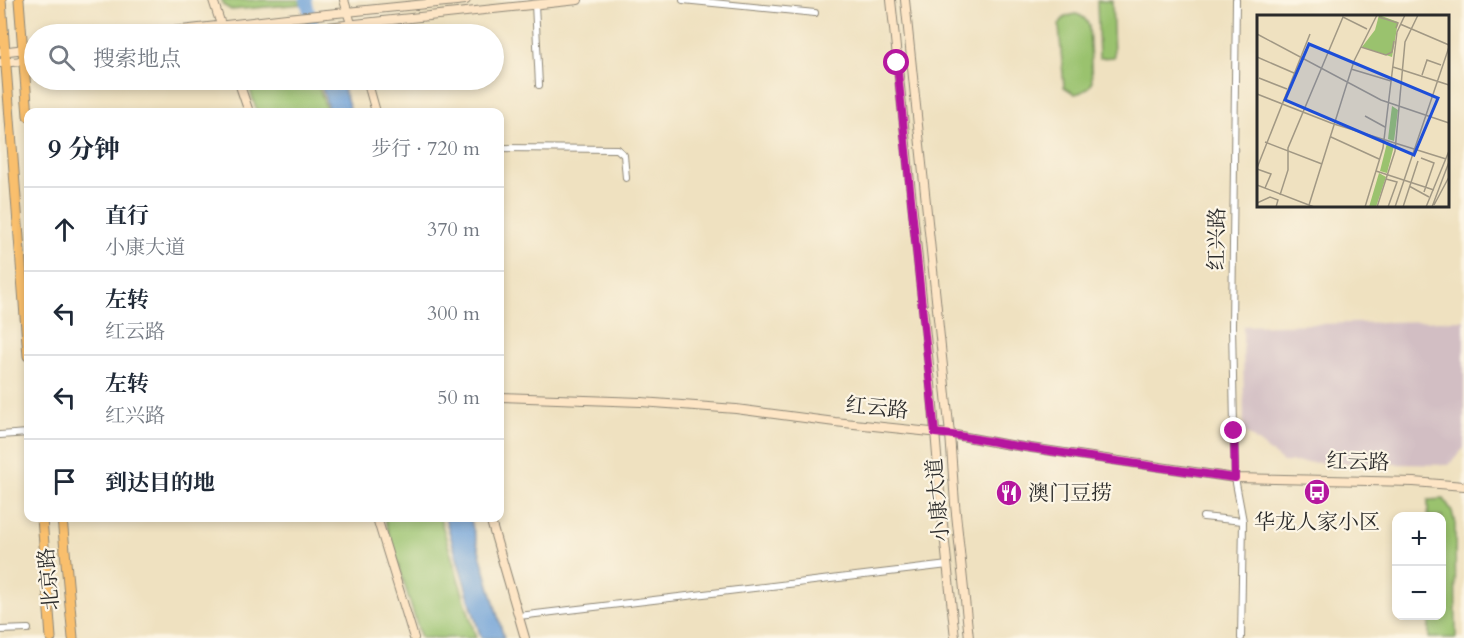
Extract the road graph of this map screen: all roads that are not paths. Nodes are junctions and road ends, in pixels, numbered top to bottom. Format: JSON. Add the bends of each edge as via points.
{"nodes":[{"id":1,"x":1,"y":0,"type":"edge"},
{"id":2,"x":19,"y":0,"type":"edge"},
{"id":3,"x":213,"y":0,"type":"edge"},
{"id":4,"x":344,"y":0,"type":"edge"},
{"id":5,"x":466,"y":0,"type":"edge"},
{"id":6,"x":578,"y":0,"type":"edge"},
{"id":7,"x":683,"y":0,"type":"edge"},
{"id":8,"x":891,"y":0,"type":"edge"},
{"id":9,"x":905,"y":0,"type":"edge"},
{"id":10,"x":1236,"y":0,"type":"edge"},
{"id":11,"x":535,"y":4,"type":"junction"},
{"id":12,"x":348,"y":12,"type":"junction"},
{"id":13,"x":815,"y":13,"type":"dead end"},
{"id":14,"x":221,"y":24,"type":"edge"},
{"id":15,"x":255,"y":24,"type":"edge"},
{"id":16,"x":351,"y":24,"type":"joint"},
{"id":17,"x":23,"y":49,"type":"junction"},
{"id":18,"x":3,"y":51,"type":"edge"},
{"id":19,"x":24,"y":61,"type":"joint"},
{"id":20,"x":3,"y":62,"type":"edge"},
{"id":21,"x":539,"y":85,"type":"dead end"},
{"id":22,"x":26,"y":90,"type":"edge"},
{"id":23,"x":241,"y":90,"type":"edge"},
{"id":24,"x":370,"y":90,"type":"edge"},
{"id":25,"x":27,"y":108,"type":"edge"},
{"id":26,"x":248,"y":108,"type":"edge"},
{"id":27,"x":375,"y":108,"type":"edge"},
{"id":28,"x":504,"y":148,"type":"edge"},
{"id":29,"x":626,"y":178,"type":"dead end"},
{"id":30,"x":24,"y":309,"type":"edge"},
{"id":31,"x":504,"y":397,"type":"edge"},
{"id":32,"x":24,"y":433,"type":"edge"},
{"id":33,"x":935,"y":433,"type":"junction"},
{"id":34,"x":950,"y":434,"type":"junction"},
{"id":35,"x":0,"y":435,"type":"edge"},
{"id":36,"x":1235,"y":478,"type":"junction"},
{"id":37,"x":1464,"y":486,"type":"edge"},
{"id":38,"x":1203,"y":517,"type":"dead end"},
{"id":39,"x":1243,"y":521,"type":"junction"},
{"id":40,"x":42,"y":522,"type":"edge"},
{"id":41,"x":62,"y":522,"type":"edge"},
{"id":42,"x":378,"y":522,"type":"edge"},
{"id":43,"x":491,"y":522,"type":"edge"},
{"id":44,"x":948,"y":565,"type":"junction"},
{"id":45,"x":519,"y":616,"type":"junction"},
{"id":46,"x":28,"y":629,"type":"dead end"},
{"id":47,"x":0,"y":630,"type":"edge"},
{"id":48,"x":51,"y":638,"type":"edge"},
{"id":49,"x":73,"y":638,"type":"edge"},
{"id":50,"x":414,"y":638,"type":"edge"},
{"id":51,"x":525,"y":638,"type":"edge"},
{"id":52,"x":955,"y":638,"type":"edge"},
{"id":53,"x":969,"y":638,"type":"edge"},
{"id":54,"x":1241,"y":638,"type":"edge"}],
"edges":[{"from":1,"to":18,"type":"main road"},
{"from":2,"to":17,"type":"main road"},
{"from":3,"to":14,"type":"main road"},
{"from":4,"to":12,"type":"main road"},
{"from":5,"to":12,"type":"main road"},
{"from":6,"to":11,"type":"main road"},
{"from":7,"to":13,"type":"street"},
{"from":8,"to":33,"type":"main road","name":"小康大道"},
{"from":9,"to":34,"type":"main road","name":"小康大道"},
{"from":10,"to":36,"type":"street","name":"红兴路","via":[[1232,326]]},
{"from":11,"to":16,"type":"main road"},
{"from":11,"to":21,"type":"street"},
{"from":12,"to":15,"type":"main road"},
{"from":12,"to":16,"type":"main road"},
{"from":17,"to":18,"type":"main road"},
{"from":17,"to":19,"type":"main road"},
{"from":18,"to":20,"type":"main road"},
{"from":19,"to":20,"type":"main road"},
{"from":20,"to":30,"type":"main road"},
{"from":22,"to":25,"type":"main road"},
{"from":23,"to":26,"type":"main road"},
{"from":24,"to":27,"type":"main road"},
{"from":28,"to":29,"type":"street","via":[[617,149],[624,155]]},
{"from":31,"to":33,"type":"main road","name":"红云路","via":[[736,409]]},
{"from":32,"to":35,"type":"street"},
{"from":33,"to":34,"type":"main road","name":"红云路"},
{"from":33,"to":44,"type":"main road","name":"小康大道"},
{"from":34,"to":36,"type":"main road","name":"红云路"},
{"from":34,"to":53,"type":"main road","name":"小康大道"},
{"from":36,"to":37,"type":"main road","name":"红云路"},
{"from":36,"to":39,"type":"street","name":"红兴路"},
{"from":38,"to":39,"type":"street"},
{"from":39,"to":54,"type":"street","name":"红兴路"},
{"from":40,"to":48,"type":"main road","name":"北京路"},
{"from":41,"to":49,"type":"main road","name":"北京路"},
{"from":42,"to":50,"type":"main road"},
{"from":43,"to":45,"type":"main road"},
{"from":44,"to":45,"type":"street"},
{"from":44,"to":52,"type":"main road","name":"小康大道"},
{"from":45,"to":51,"type":"main road"},
{"from":46,"to":47,"type":"street"}]}
